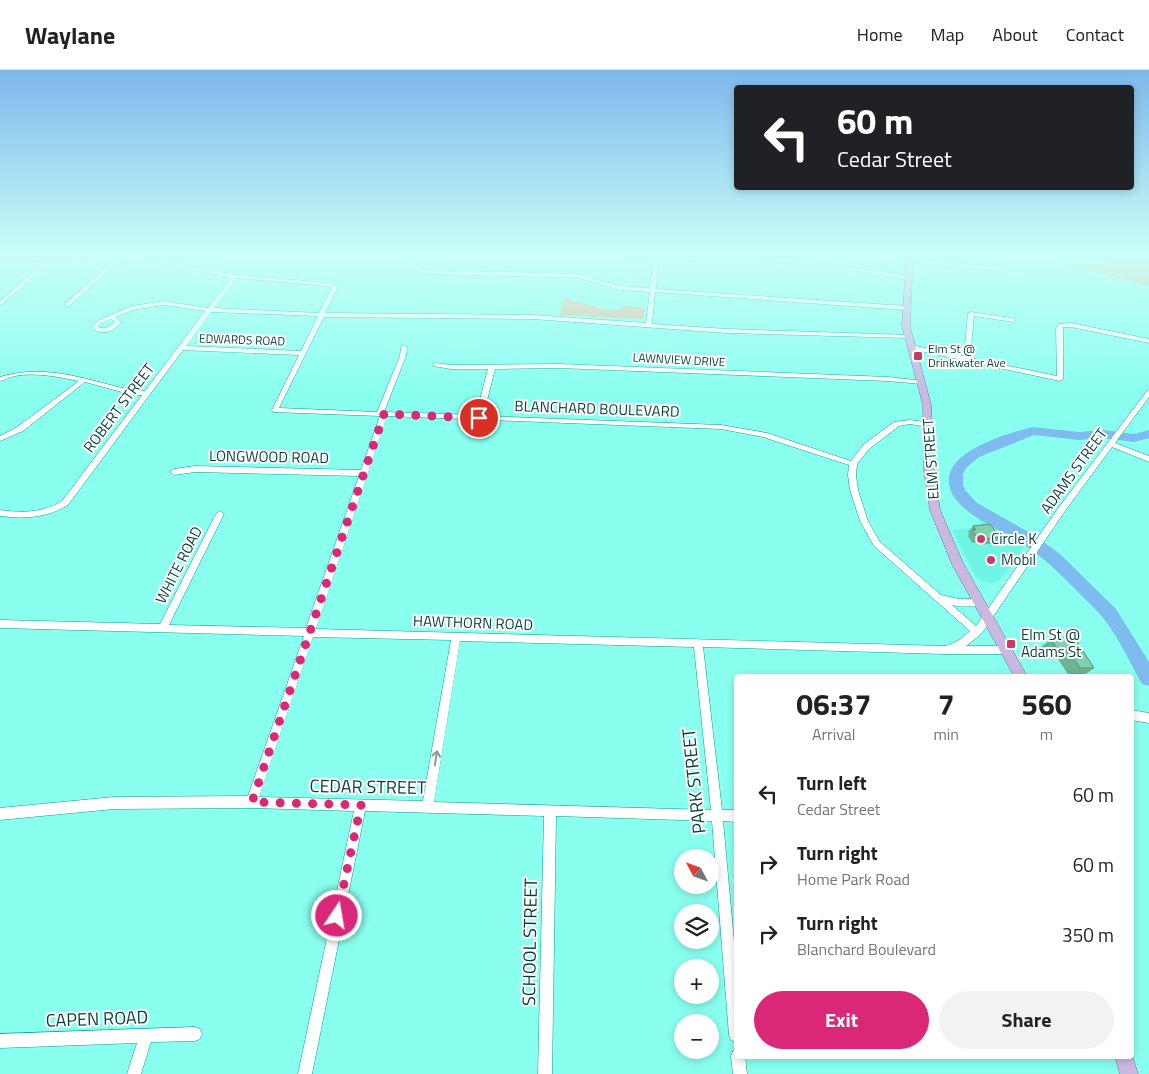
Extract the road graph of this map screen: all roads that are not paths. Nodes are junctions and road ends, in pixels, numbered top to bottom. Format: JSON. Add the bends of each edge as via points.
{"nodes":[{"id":1,"x":73,"y":301,"type":"edge"},
{"id":2,"x":215,"y":301,"type":"edge"},
{"id":3,"x":329,"y":301,"type":"edge"},
{"id":4,"x":652,"y":301,"type":"edge"},
{"id":5,"x":806,"y":301,"type":"edge"},
{"id":6,"x":907,"y":301,"type":"edge"},
{"id":7,"x":68,"y":305,"type":"dead end"},
{"id":8,"x":906,"y":308,"type":"junction"},
{"id":9,"x":208,"y":310,"type":"junction"},
{"id":10,"x":322,"y":315,"type":"junction"},
{"id":11,"x":113,"y":317,"type":"dead end"},
{"id":12,"x":1012,"y":320,"type":"dead end"},
{"id":13,"x":649,"y":325,"type":"junction"},
{"id":14,"x":908,"y":336,"type":"junction"},
{"id":15,"x":1149,"y":341,"type":"edge"},
{"id":16,"x":404,"y":347,"type":"dead end"},
{"id":17,"x":911,"y":347,"type":"junction"},
{"id":18,"x":181,"y":348,"type":"junction"},
{"id":19,"x":303,"y":353,"type":"junction"},
{"id":20,"x":967,"y":358,"type":"junction"},
{"id":21,"x":435,"y":365,"type":"dead end"},
{"id":22,"x":492,"y":367,"type":"junction"},
{"id":23,"x":0,"y":379,"type":"edge"},
{"id":24,"x":83,"y":381,"type":"junction"},
{"id":25,"x":922,"y":382,"type":"junction"},
{"id":26,"x":1149,"y":392,"type":"edge"},
{"id":27,"x":147,"y":393,"type":"junction"},
{"id":28,"x":382,"y":414,"type":"junction"},
{"id":29,"x":479,"y":418,"type":"junction"},
{"id":30,"x":928,"y":425,"type":"junction"},
{"id":31,"x":0,"y":439,"type":"edge"},
{"id":32,"x":1112,"y":442,"type":"junction"},
{"id":33,"x":1149,"y":459,"type":"edge"},
{"id":34,"x":853,"y":464,"type":"junction"},
{"id":35,"x":174,"y":472,"type":"dead end"},
{"id":36,"x":364,"y":473,"type":"junction"},
{"id":37,"x":0,"y":513,"type":"edge"},
{"id":38,"x":220,"y":514,"type":"dead end"},
{"id":39,"x":938,"y":596,"type":"junction"},
{"id":40,"x":979,"y":602,"type":"junction"},
{"id":41,"x":988,"y":617,"type":"junction"},
{"id":42,"x":0,"y":624,"type":"edge"},
{"id":43,"x":162,"y":629,"type":"junction"},
{"id":44,"x":977,"y":632,"type":"junction"},
{"id":45,"x":310,"y":633,"type":"junction"},
{"id":46,"x":456,"y":637,"type":"junction"},
{"id":47,"x":698,"y":644,"type":"junction"},
{"id":48,"x":945,"y":650,"type":"junction"},
{"id":49,"x":1005,"y":650,"type":"junction"},
{"id":50,"x":1020,"y":674,"type":"edge"},
{"id":51,"x":1134,"y":716,"type":"edge"},
{"id":52,"x":1149,"y":718,"type":"edge"},
{"id":53,"x":252,"y":802,"type":"junction"},
{"id":54,"x":361,"y":805,"type":"junction"},
{"id":55,"x":428,"y":806,"type":"junction"},
{"id":56,"x":550,"y":810,"type":"junction"},
{"id":57,"x":0,"y":814,"type":"edge"},
{"id":58,"x":717,"y":815,"type":"junction"},
{"id":59,"x":734,"y":816,"type":"edge"},
{"id":60,"x":734,"y":1012,"type":"edge"},
{"id":61,"x":195,"y":1034,"type":"dead end"},
{"id":62,"x":146,"y":1036,"type":"junction"},
{"id":63,"x":0,"y":1042,"type":"edge"},
{"id":64,"x":738,"y":1059,"type":"edge"},
{"id":65,"x":1125,"y":1059,"type":"edge"},
{"id":66,"x":134,"y":1074,"type":"edge"},
{"id":67,"x":305,"y":1074,"type":"edge"},
{"id":68,"x":545,"y":1074,"type":"edge"},
{"id":69,"x":740,"y":1074,"type":"edge"},
{"id":70,"x":1129,"y":1074,"type":"edge"}],
"edges":[{"from":1,"to":7,"type":"street"},
{"from":2,"to":9,"type":"street","name":"ROBERT STREET"},
{"from":3,"to":10,"type":"street"},
{"from":4,"to":13,"type":"street"},
{"from":5,"to":8,"type":"street"},
{"from":6,"to":8,"type":"main road","name":"ELM STREET"},
{"from":8,"to":14,"type":"main road","name":"ELM STREET"},
{"from":9,"to":10,"type":"street"},
{"from":9,"to":11,"type":"street","via":[[156,303]]},
{"from":9,"to":18,"type":"street","name":"ROBERT STREET"},
{"from":10,"to":13,"type":"street","via":[[533,317]]},
{"from":10,"to":19,"type":"street"},
{"from":12,"to":20,"type":"street","via":[[971,314]]},
{"from":13,"to":14,"type":"street"},
{"from":14,"to":17,"type":"main road","name":"ELM STREET"},
{"from":15,"to":20,"type":"street","via":[[1062,324],[1059,328],[1060,379]]},
{"from":16,"to":28,"type":"street"},
{"from":17,"to":20,"type":"street"},
{"from":17,"to":25,"type":"main road","name":"ELM STREET"},
{"from":18,"to":19,"type":"street","name":"EDWARDS ROAD"},
{"from":18,"to":27,"type":"street","name":"ROBERT STREET"},
{"from":19,"to":28,"type":"street","name":"BLANCHARD BOULEVARD","via":[[275,410]]},
{"from":21,"to":22,"type":"street","name":"LAWNVIEW DRIVE"},
{"from":22,"to":25,"type":"street","name":"LAWNVIEW DRIVE","via":[[578,367]]},
{"from":22,"to":29,"type":"street"},
{"from":23,"to":24,"type":"street","via":[[29,371]]},
{"from":24,"to":27,"type":"street","via":[[133,393]]},
{"from":24,"to":31,"type":"street","via":[[20,429]]},
{"from":25,"to":30,"type":"main road","name":"ELM STREET"},
{"from":26,"to":32,"type":"street","name":"ADAMS STREET"},
{"from":27,"to":37,"type":"street","name":"ROBERT STREET","via":[[62,505],[40,513]]},
{"from":28,"to":29,"type":"street","name":"BLANCHARD BOULEVARD"},
{"from":28,"to":36,"type":"street"},
{"from":29,"to":34,"type":"street","name":"BLANCHARD BOULEVARD","via":[[735,429],[770,436]]},
{"from":30,"to":34,"type":"street","via":[[907,422],[894,425],[862,450]]},
{"from":30,"to":40,"type":"main road","name":"ELM STREET","via":[[929,477],[935,510],[951,550]]},
{"from":32,"to":33,"type":"street"},
{"from":32,"to":41,"type":"street","name":"ADAMS STREET"},
{"from":34,"to":39,"type":"street","via":[[854,490],[871,535],[885,552]]},
{"from":35,"to":36,"type":"street","name":"LONGWOOD ROAD","via":[[195,469]]},
{"from":36,"to":45,"type":"street"},
{"from":38,"to":43,"type":"street","name":"WHITE ROAD"},
{"from":39,"to":40,"type":"street","via":[[959,603]]},
{"from":39,"to":44,"type":"street"},
{"from":40,"to":41,"type":"main road","name":"ELM STREET"},
{"from":41,"to":44,"type":"street","name":"HAWTHORN ROAD"},
{"from":41,"to":49,"type":"main road","name":"ELM STREET"},
{"from":42,"to":43,"type":"street","name":"HAWTHORN ROAD"},
{"from":43,"to":45,"type":"street","name":"HAWTHORN ROAD"},
{"from":44,"to":48,"type":"street","name":"HAWTHORN ROAD","via":[[960,645]]},
{"from":45,"to":46,"type":"street","name":"HAWTHORN ROAD"},
{"from":45,"to":53,"type":"street"},
{"from":46,"to":47,"type":"street","name":"HAWTHORN ROAD"},
{"from":55,"to":46,"type":"street","one_way":true},
{"from":47,"to":48,"type":"street","name":"HAWTHORN ROAD"},
{"from":47,"to":58,"type":"street","name":"PARK STREET"},
{"from":48,"to":49,"type":"street","name":"HAWTHORN ROAD"},
{"from":49,"to":50,"type":"main road","name":"ELM STREET"},
{"from":51,"to":52,"type":"street"},
{"from":53,"to":54,"type":"street","name":"CEDAR STREET"},
{"from":53,"to":57,"type":"street","name":"CEDAR STREET","via":[[114,803]]},
{"from":54,"to":55,"type":"street","name":"CEDAR STREET"},
{"from":54,"to":67,"type":"street"},
{"from":55,"to":56,"type":"street","name":"CEDAR STREET"},
{"from":56,"to":58,"type":"street","name":"CEDAR STREET"},
{"from":56,"to":68,"type":"street","name":"SCHOOL STREET"},
{"from":58,"to":59,"type":"street","name":"CEDAR STREET"},
{"from":58,"to":60,"type":"street","name":"PARK STREET"},
{"from":61,"to":62,"type":"street","name":"CAPEN ROAD"},
{"from":62,"to":63,"type":"street","name":"CAPEN ROAD"},
{"from":62,"to":66,"type":"street"},
{"from":64,"to":69,"type":"street"},
{"from":65,"to":70,"type":"main road"}]}
